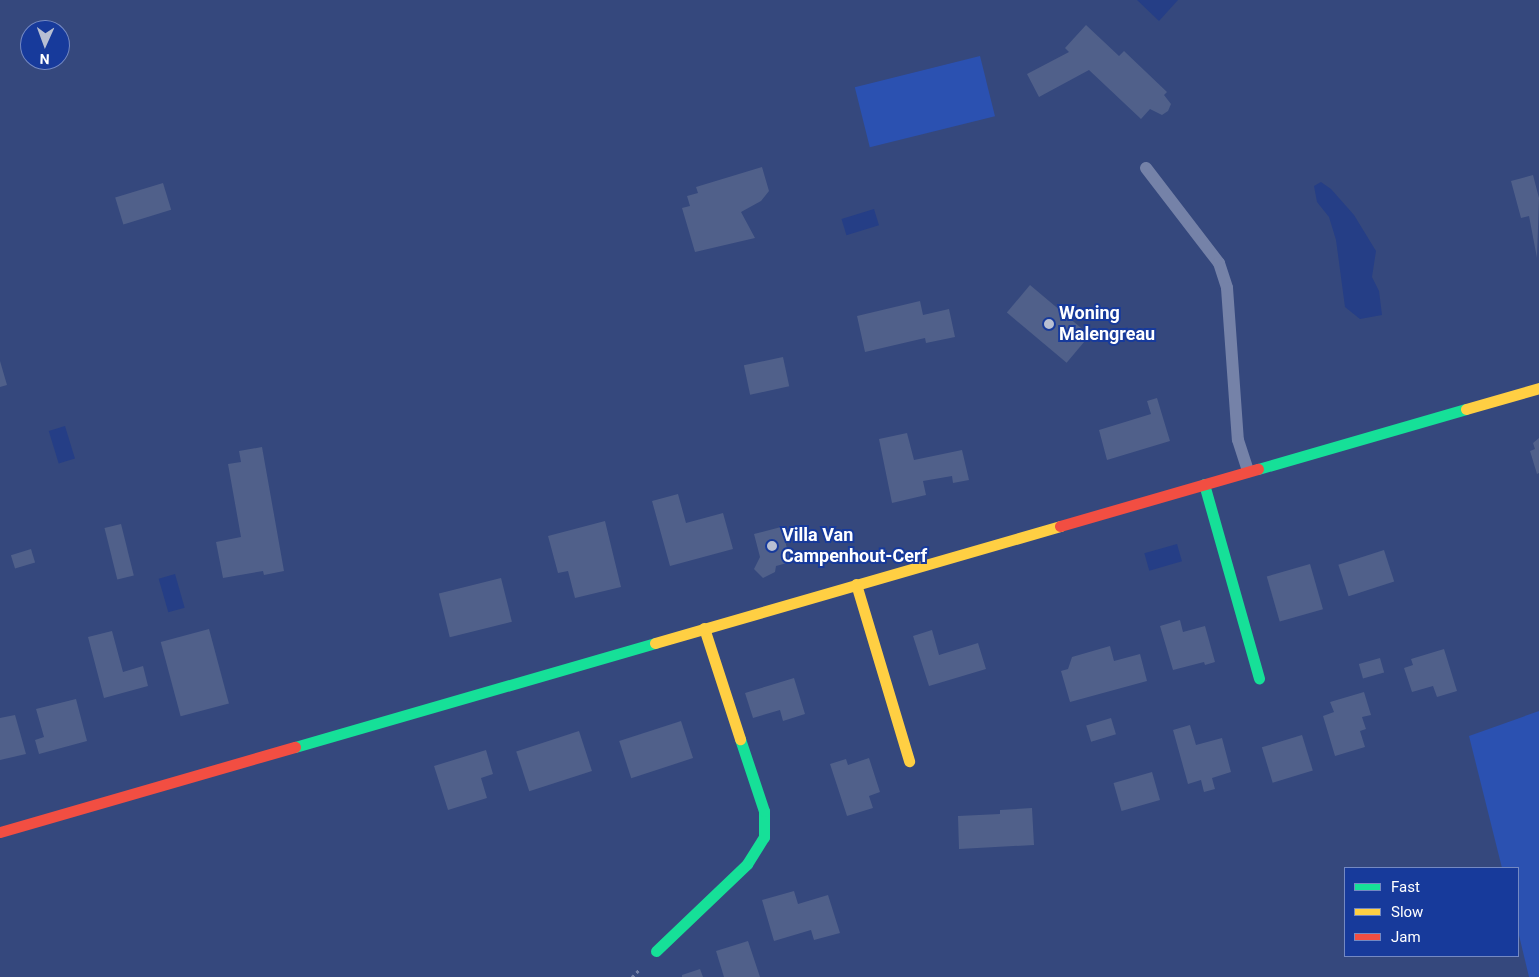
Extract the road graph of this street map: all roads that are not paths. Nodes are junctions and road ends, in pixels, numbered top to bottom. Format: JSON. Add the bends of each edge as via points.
{"nodes":[{"id":1,"x":1146,"y":168,"type":"dead end"},
{"id":2,"x":1539,"y":388,"type":"edge"},
{"id":3,"x":1248,"y":472,"type":"junction"},
{"id":4,"x":1204,"y":484,"type":"junction"},
{"id":5,"x":856,"y":584,"type":"junction"},
{"id":6,"x":704,"y":628,"type":"junction"},
{"id":7,"x":1259,"y":678,"type":"dead end"},
{"id":8,"x":909,"y":761,"type":"dead end"},
{"id":9,"x":0,"y":832,"type":"edge"},
{"id":10,"x":656,"y":952,"type":"dead end"}],
"edges":[{"from":1,"to":3,"type":"lane","via":[[1219,263],[1227,288],[1238,440]]},
{"from":2,"to":3,"type":"street"},
{"from":3,"to":4,"type":"street"},
{"from":4,"to":5,"type":"street"},
{"from":4,"to":7,"type":"street"},
{"from":5,"to":6,"type":"street"},
{"from":5,"to":8,"type":"street"},
{"from":6,"to":9,"type":"street"},
{"from":6,"to":10,"type":"street","via":[[764,811],[764,837],[746,864]]}]}
